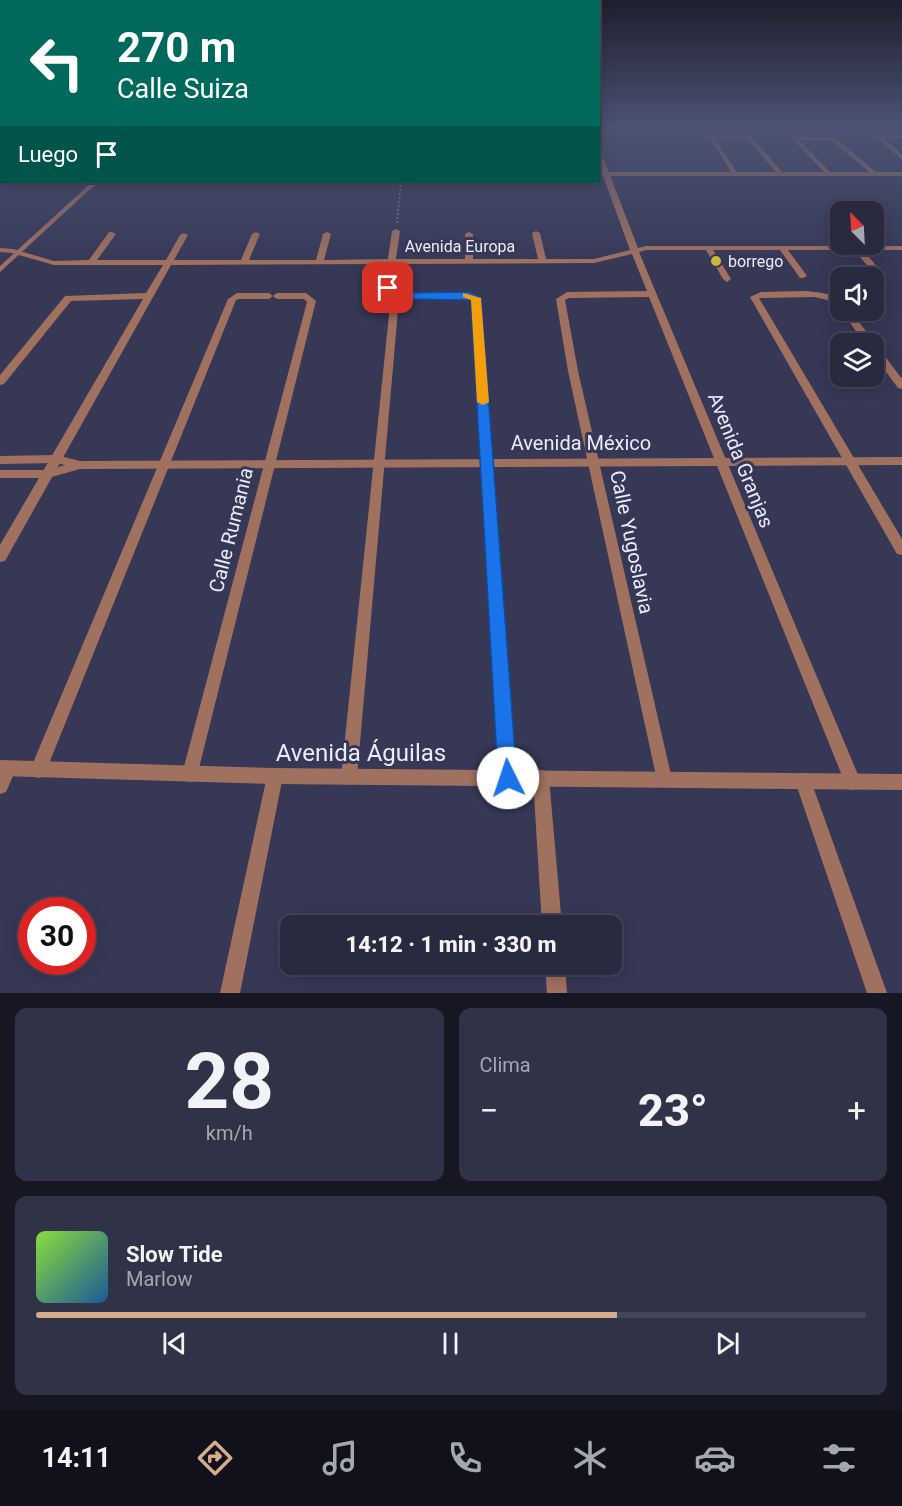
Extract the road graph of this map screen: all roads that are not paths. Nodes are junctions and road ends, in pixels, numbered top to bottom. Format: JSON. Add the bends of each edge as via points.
{"nodes":[{"id":1,"x":603,"y":174,"type":"edge"},
{"id":2,"x":735,"y":174,"type":"joint"},
{"id":3,"x":782,"y":174,"type":"joint"},
{"id":4,"x":829,"y":174,"type":"joint"},
{"id":5,"x":875,"y":174,"type":"joint"},
{"id":6,"x":902,"y":174,"type":"edge"},
{"id":7,"x":94,"y":183,"type":"edge"},
{"id":8,"x":396,"y":231,"type":"road end"},
{"id":9,"x":536,"y":233,"type":"dead end"},
{"id":10,"x":112,"y":234,"type":"dead end"},
{"id":11,"x":256,"y":234,"type":"dead end"},
{"id":12,"x":327,"y":234,"type":"dead end"},
{"id":13,"x":470,"y":234,"type":"dead end"},
{"id":14,"x":184,"y":235,"type":"dead end"},
{"id":15,"x":830,"y":247,"type":"edge"},
{"id":16,"x":884,"y":247,"type":"edge"},
{"id":17,"x":708,"y":248,"type":"junction"},
{"id":18,"x":782,"y":248,"type":"junction"},
{"id":19,"x":902,"y":248,"type":"edge"},
{"id":20,"x":0,"y":250,"type":"edge"},
{"id":21,"x":634,"y":250,"type":"junction"},
{"id":22,"x":19,"y":253,"type":"junction"},
{"id":23,"x":862,"y":255,"type":"edge"},
{"id":24,"x":393,"y":261,"type":"junction"},
{"id":25,"x":469,"y":261,"type":"junction"},
{"id":26,"x":543,"y":261,"type":"junction"},
{"id":27,"x":169,"y":262,"type":"junction"},
{"id":28,"x":244,"y":262,"type":"junction"},
{"id":29,"x":319,"y":262,"type":"junction"},
{"id":30,"x":91,"y":263,"type":"junction"},
{"id":31,"x":872,"y":267,"type":"edge"},
{"id":32,"x":0,"y":270,"type":"edge"},
{"id":33,"x":803,"y":276,"type":"dead end"},
{"id":34,"x":727,"y":279,"type":"dead end"},
{"id":35,"x":652,"y":294,"type":"junction"},
{"id":36,"x":149,"y":296,"type":"junction"},
{"id":37,"x":395,"y":296,"type":"junction"},
{"id":38,"x":830,"y":296,"type":"edge"},
{"id":39,"x":884,"y":362,"type":"edge"},
{"id":40,"x":0,"y":382,"type":"edge"},
{"id":41,"x":902,"y":386,"type":"edge"},
{"id":42,"x":56,"y":459,"type":"junction"},
{"id":43,"x":0,"y":460,"type":"edge"},
{"id":44,"x":902,"y":461,"type":"edge"},
{"id":45,"x":720,"y":462,"type":"junction"},
{"id":46,"x":850,"y":462,"type":"junction"},
{"id":47,"x":487,"y":463,"type":"junction"},
{"id":48,"x":595,"y":463,"type":"junction"},
{"id":49,"x":163,"y":464,"type":"junction"},
{"id":50,"x":269,"y":464,"type":"junction"},
{"id":51,"x":378,"y":464,"type":"junction"},
{"id":52,"x":80,"y":465,"type":"junction"},
{"id":53,"x":0,"y":474,"type":"edge"},
{"id":54,"x":48,"y":474,"type":"junction"},
{"id":55,"x":902,"y":550,"type":"edge"},
{"id":56,"x":0,"y":556,"type":"edge"},
{"id":57,"x":4,"y":768,"type":"edge"},
{"id":58,"x":38,"y":770,"type":"junction"},
{"id":59,"x":190,"y":774,"type":"junction"},
{"id":60,"x":274,"y":776,"type":"junction"},
{"id":61,"x":349,"y":777,"type":"junction"},
{"id":62,"x":508,"y":778,"type":"junction"},
{"id":63,"x":541,"y":778,"type":"junction"},
{"id":64,"x":664,"y":779,"type":"junction"},
{"id":65,"x":803,"y":781,"type":"junction"},
{"id":66,"x":853,"y":782,"type":"junction"},
{"id":67,"x":902,"y":782,"type":"edge"},
{"id":68,"x":0,"y":786,"type":"edge"},
{"id":69,"x":551,"y":915,"type":"edge"},
{"id":70,"x":556,"y":975,"type":"edge"},
{"id":71,"x":230,"y":993,"type":"edge"},
{"id":72,"x":557,"y":993,"type":"edge"},
{"id":73,"x":877,"y":993,"type":"edge"}],
"edges":[{"from":1,"to":2,"type":"street"},
{"from":1,"to":21,"type":"street","name":"Avenida Granjas"},
{"from":2,"to":3,"type":"street"},
{"from":3,"to":4,"type":"street"},
{"from":4,"to":5,"type":"street"},
{"from":5,"to":6,"type":"street"},
{"from":7,"to":22,"type":"street"},
{"from":8,"to":24,"type":"street"},
{"from":9,"to":26,"type":"street"},
{"from":10,"to":30,"type":"street"},
{"from":11,"to":28,"type":"street"},
{"from":12,"to":29,"type":"street"},
{"from":13,"to":25,"type":"street"},
{"from":14,"to":27,"type":"street"},
{"from":15,"to":18,"type":"street","name":"Avenida Europa"},
{"from":16,"to":19,"type":"street","name":"Avenida Europa"},
{"from":17,"to":18,"type":"street","name":"Avenida Europa"},
{"from":17,"to":21,"type":"street","name":"Avenida Europa"},
{"from":17,"to":34,"type":"street"},
{"from":18,"to":33,"type":"street"},
{"from":20,"to":22,"type":"street","name":"Avenida Europa"},
{"from":21,"to":26,"type":"street","name":"Avenida Europa","via":[[598,261]]},
{"from":21,"to":35,"type":"street","name":"Avenida Granjas"},
{"from":22,"to":30,"type":"street","name":"Avenida Europa","via":[[50,263]]},
{"from":22,"to":32,"type":"street"},
{"from":23,"to":31,"type":"street"},
{"from":24,"to":25,"type":"street","name":"Avenida Europa"},
{"from":24,"to":29,"type":"street","name":"Avenida Europa"},
{"from":24,"to":37,"type":"street","via":[[388,288]]},
{"from":25,"to":26,"type":"street","name":"Avenida Europa"},
{"from":27,"to":28,"type":"street","name":"Avenida Europa"},
{"from":27,"to":30,"type":"street","name":"Avenida Europa"},
{"from":27,"to":36,"type":"street"},
{"from":28,"to":29,"type":"street","name":"Avenida Europa"},
{"from":35,"to":45,"type":"street","name":"Avenida Granjas"},
{"from":35,"to":48,"type":"street","name":"Calle Yugoslavia","via":[[560,299]]},
{"from":36,"to":40,"type":"street","via":[[68,298]]},
{"from":36,"to":42,"type":"street"},
{"from":37,"to":47,"type":"street","via":[[476,298]]},
{"from":37,"to":51,"type":"street"},
{"from":38,"to":46,"type":"street","via":[[754,297]]},
{"from":39,"to":41,"type":"street"},
{"from":42,"to":43,"type":"street","name":"Avenida México"},
{"from":42,"to":52,"type":"street","name":"Avenida México"},
{"from":42,"to":54,"type":"street"},
{"from":44,"to":46,"type":"street","name":"Avenida México"},
{"from":45,"to":46,"type":"street","name":"Avenida México"},
{"from":45,"to":48,"type":"street","name":"Avenida México"},
{"from":45,"to":66,"type":"street","name":"Avenida Granjas"},
{"from":46,"to":55,"type":"street"},
{"from":47,"to":48,"type":"street","name":"Avenida México"},
{"from":47,"to":51,"type":"street","name":"Avenida México"},
{"from":47,"to":62,"type":"street"},
{"from":48,"to":64,"type":"street","name":"Calle Yugoslavia"},
{"from":49,"to":50,"type":"street","name":"Avenida México"},
{"from":49,"to":50,"type":"street","name":"Calle Rumania","via":[[234,297],[310,298]]},
{"from":49,"to":52,"type":"street","name":"Avenida México"},
{"from":49,"to":58,"type":"street"},
{"from":50,"to":51,"type":"street","name":"Avenida México"},
{"from":50,"to":59,"type":"street","name":"Calle Rumania"},
{"from":51,"to":61,"type":"street"},
{"from":52,"to":54,"type":"street","name":"Avenida México"},
{"from":53,"to":54,"type":"street","name":"Avenida México"},
{"from":54,"to":56,"type":"street"},
{"from":57,"to":58,"type":"street","name":"Avenida Águilas"},
{"from":57,"to":68,"type":"street"},
{"from":58,"to":59,"type":"street","name":"Avenida Águilas"},
{"from":59,"to":60,"type":"street","name":"Avenida Águilas"},
{"from":60,"to":61,"type":"street","name":"Avenida Águilas"},
{"from":60,"to":71,"type":"street"},
{"from":61,"to":62,"type":"street","name":"Avenida Águilas"},
{"from":62,"to":63,"type":"street","name":"Avenida Águilas"},
{"from":63,"to":64,"type":"street","name":"Avenida Águilas"},
{"from":63,"to":69,"type":"street"},
{"from":64,"to":65,"type":"street","name":"Avenida Águilas"},
{"from":65,"to":66,"type":"street","name":"Avenida Águilas"},
{"from":65,"to":73,"type":"street"},
{"from":66,"to":67,"type":"street","name":"Avenida Águilas"},
{"from":70,"to":72,"type":"street"}]}
